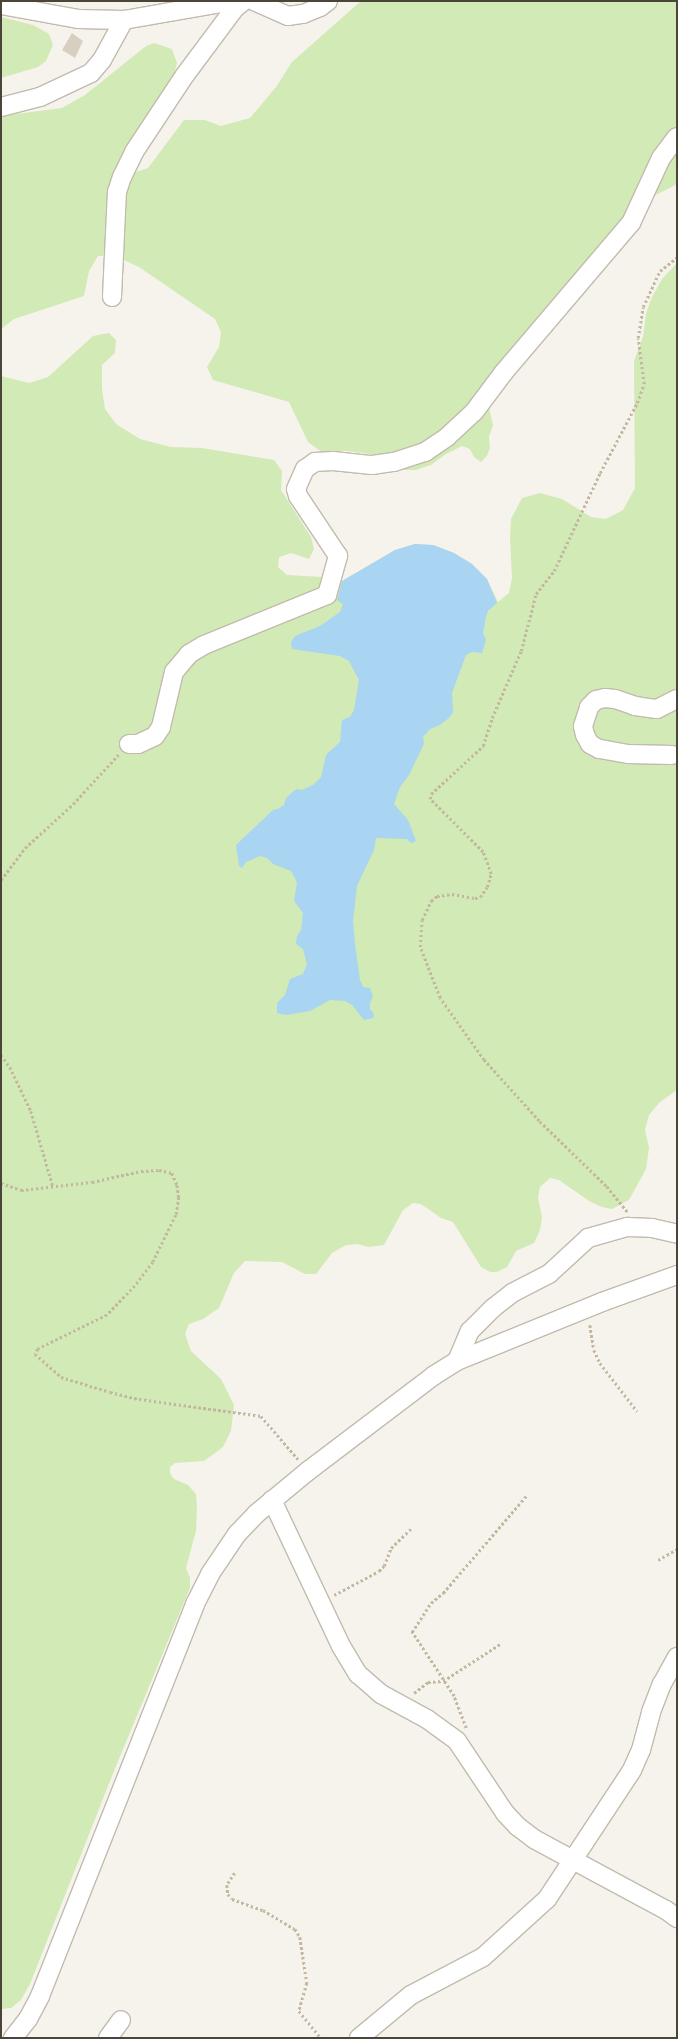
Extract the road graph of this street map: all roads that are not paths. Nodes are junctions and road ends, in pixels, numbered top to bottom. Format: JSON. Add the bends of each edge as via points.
{"nodes":[{"id":1,"x":234,"y":1,"type":"edge"},
{"id":2,"x":244,"y":1,"type":"edge"},
{"id":3,"x":254,"y":1,"type":"edge"},
{"id":4,"x":328,"y":1,"type":"edge"},
{"id":5,"x":1,"y":5,"type":"edge"},
{"id":6,"x":124,"y":20,"type":"junction"},
{"id":7,"x":1,"y":107,"type":"edge"},
{"id":8,"x":677,"y":137,"type":"edge"},
{"id":9,"x":112,"y":297,"type":"dead end"},
{"id":10,"x":677,"y":699,"type":"edge"},
{"id":11,"x":128,"y":744,"type":"road end"},
{"id":12,"x":672,"y":755,"type":"dead end"},
{"id":13,"x":677,"y":1234,"type":"edge"},
{"id":14,"x":677,"y":1275,"type":"edge"},
{"id":15,"x":457,"y":1361,"type":"junction"},
{"id":16,"x":272,"y":1500,"type":"junction"},
{"id":17,"x":677,"y":1657,"type":"edge"},
{"id":18,"x":573,"y":1862,"type":"junction"},
{"id":19,"x":677,"y":1918,"type":"edge"},
{"id":20,"x":121,"y":2020,"type":"dead end"},
{"id":21,"x":13,"y":2038,"type":"edge"},
{"id":22,"x":108,"y":2038,"type":"edge"},
{"id":23,"x":359,"y":2038,"type":"edge"}],
"edges":[{"from":1,"to":6,"type":"street"},
{"from":2,"to":9,"type":"street","via":[[235,8],[185,75],[134,152],[122,176],[117,192]]},
{"from":3,"to":4,"type":"street","via":[[288,16],[303,14]]},
{"from":5,"to":6,"type":"street","via":[[78,19]]},
{"from":6,"to":7,"type":"street","via":[[91,73],[40,97]]},
{"from":8,"to":11,"type":"street","via":[[662,158],[631,223],[474,412],[447,437],[424,452],[394,462],[372,465],[315,462],[305,469],[296,489],[298,496],[338,556],[327,595],[189,654],[174,672],[161,726],[155,736],[138,744]]},
{"from":10,"to":12,"type":"street","via":[[657,709],[635,706],[615,698],[596,700],[589,707],[583,726],[590,744],[599,749],[628,754]]},
{"from":13,"to":15,"type":"street","via":[[628,1226],[588,1238],[549,1274],[493,1308],[470,1331]]},
{"from":14,"to":15,"type":"street"},
{"from":15,"to":16,"type":"street"},
{"from":16,"to":18,"type":"street","via":[[358,1674],[381,1694],[427,1719],[457,1741],[516,1826]]},
{"from":16,"to":21,"type":"street","via":[[222,1555],[195,1604],[40,1996],[28,2020]]},
{"from":17,"to":18,"type":"street","via":[[660,1691],[632,1770]]},
{"from":18,"to":19,"type":"street"},
{"from":18,"to":23,"type":"street","via":[[547,1899],[490,1951],[454,1974],[410,1995]]},
{"from":20,"to":22,"type":"street"}]}
